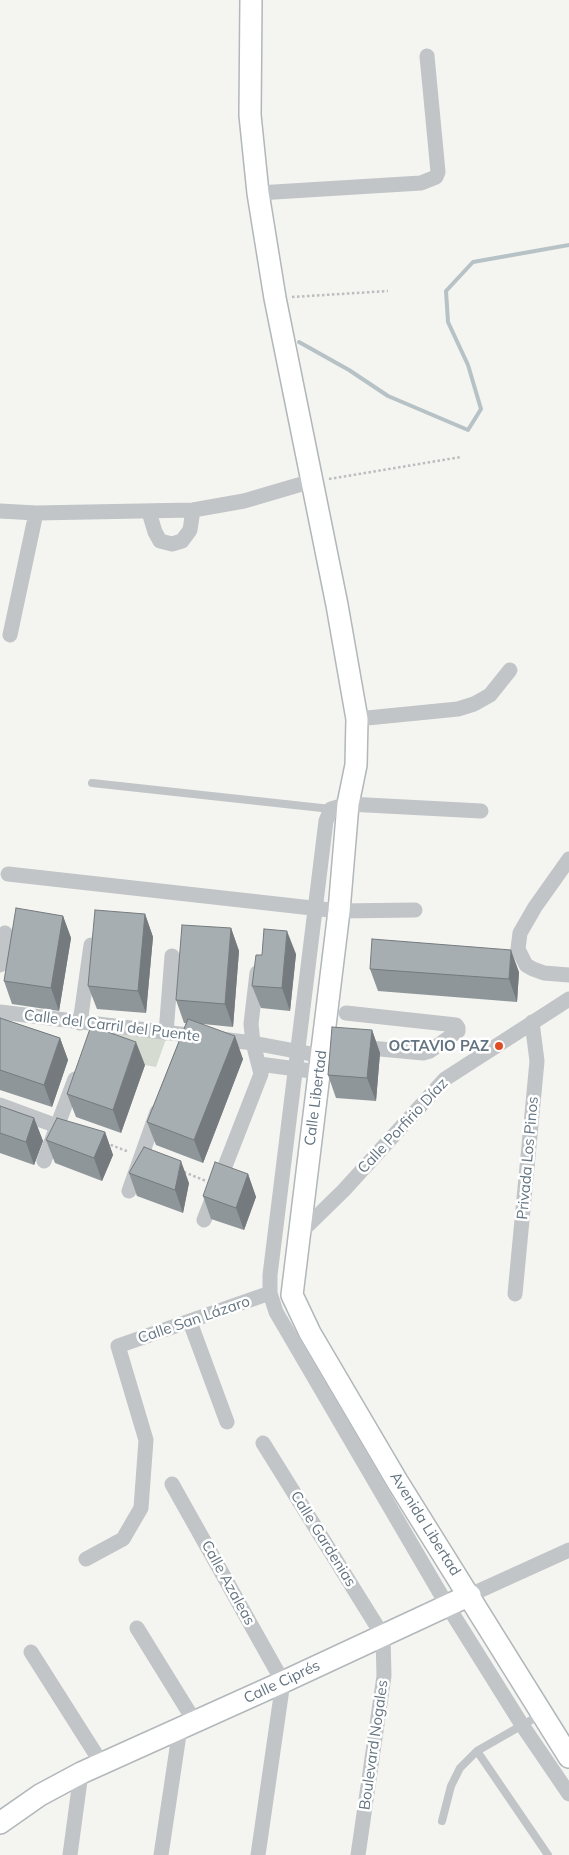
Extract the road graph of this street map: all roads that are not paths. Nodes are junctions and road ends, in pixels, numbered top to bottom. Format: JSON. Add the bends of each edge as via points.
{"nodes":[{"id":1,"x":251,"y":0,"type":"edge"},
{"id":2,"x":427,"y":56,"type":"dead end"},
{"id":3,"x":258,"y":193,"type":"junction"},
{"id":4,"x":312,"y":482,"type":"junction"},
{"id":5,"x":193,"y":510,"type":"junction"},
{"id":6,"x":0,"y":511,"type":"edge"},
{"id":7,"x":149,"y":512,"type":"junction"},
{"id":8,"x":36,"y":513,"type":"junction"},
{"id":9,"x":10,"y":636,"type":"dead end"},
{"id":10,"x":510,"y":670,"type":"dead end"},
{"id":11,"x":357,"y":718,"type":"junction"},
{"id":12,"x":92,"y":783,"type":"dead end"},
{"id":13,"x":340,"y":807,"type":"junction"},
{"id":14,"x":481,"y":811,"type":"dead end"},
{"id":15,"x":569,"y":859,"type":"edge"},
{"id":16,"x":8,"y":874,"type":"dead end"},
{"id":17,"x":316,"y":908,"type":"junction"},
{"id":18,"x":415,"y":910,"type":"dead end"},
{"id":19,"x":339,"y":911,"type":"junction"},
{"id":20,"x":5,"y":933,"type":"dead end"},
{"id":21,"x":91,"y":945,"type":"edge"},
{"id":22,"x":172,"y":956,"type":"dead end"},
{"id":23,"x":0,"y":965,"type":"edge"},
{"id":24,"x":258,"y":967,"type":"edge"},
{"id":25,"x":569,"y":975,"type":"edge"},
{"id":26,"x":566,"y":1005,"type":"edge"},
{"id":27,"x":0,"y":1012,"type":"edge"},
{"id":28,"x":346,"y":1013,"type":"dead end"},
{"id":29,"x":532,"y":1022,"type":"junction"},
{"id":30,"x":87,"y":1024,"type":"junction"},
{"id":31,"x":166,"y":1033,"type":"junction"},
{"id":32,"x":88,"y":1043,"type":"edge"},
{"id":33,"x":253,"y":1043,"type":"junction"},
{"id":34,"x":299,"y":1050,"type":"junction"},
{"id":35,"x":321,"y":1057,"type":"junction"},
{"id":36,"x":81,"y":1061,"type":"edge"},
{"id":37,"x":259,"y":1064,"type":"junction"},
{"id":38,"x":297,"y":1069,"type":"junction"},
{"id":39,"x":161,"y":1101,"type":"edge"},
{"id":40,"x":0,"y":1105,"type":"edge"},
{"id":41,"x":57,"y":1126,"type":"junction"},
{"id":42,"x":44,"y":1162,"type":"dead end"},
{"id":43,"x":129,"y":1191,"type":"edge"},
{"id":44,"x":204,"y":1220,"type":"dead end"},
{"id":45,"x":298,"y":1235,"type":"junction"},
{"id":46,"x":292,"y":1286,"type":"joint"},
{"id":47,"x":270,"y":1293,"type":"junction"},
{"id":48,"x":515,"y":1294,"type":"dead end"},
{"id":49,"x":190,"y":1322,"type":"junction"},
{"id":50,"x":227,"y":1422,"type":"dead end"},
{"id":51,"x":263,"y":1442,"type":"dead end"},
{"id":52,"x":172,"y":1484,"type":"dead end"},
{"id":53,"x":569,"y":1550,"type":"edge"},
{"id":54,"x":86,"y":1559,"type":"dead end"},
{"id":55,"x":470,"y":1595,"type":"junction"},
{"id":56,"x":447,"y":1605,"type":"junction"},
{"id":57,"x":137,"y":1628,"type":"dead end"},
{"id":58,"x":383,"y":1636,"type":"junction"},
{"id":59,"x":31,"y":1652,"type":"dead end"},
{"id":60,"x":284,"y":1682,"type":"junction"},
{"id":61,"x":541,"y":1714,"type":"junction"},
{"id":62,"x":187,"y":1725,"type":"junction"},
{"id":63,"x":522,"y":1725,"type":"junction"},
{"id":64,"x":477,"y":1751,"type":"junction"},
{"id":65,"x":568,"y":1753,"type":"edge"},
{"id":66,"x":102,"y":1764,"type":"junction"},
{"id":67,"x":81,"y":1773,"type":"junction"},
{"id":68,"x":569,"y":1794,"type":"edge"},
{"id":69,"x":442,"y":1821,"type":"dead end"},
{"id":70,"x":0,"y":1823,"type":"edge"},
{"id":71,"x":70,"y":1855,"type":"edge"},
{"id":72,"x":161,"y":1855,"type":"edge"},
{"id":73,"x":258,"y":1855,"type":"edge"},
{"id":74,"x":358,"y":1855,"type":"edge"},
{"id":75,"x":548,"y":1855,"type":"edge"}],
"edges":[{"from":1,"to":3,"type":"main road","name":"Calle Libertad","via":[[250,115]]},
{"from":2,"to":3,"type":"street","via":[[438,172],[431,181]]},
{"from":3,"to":4,"type":"main road","name":"Calle Libertad","via":[[275,298]]},
{"from":4,"to":5,"type":"street","via":[[244,501]]},
{"from":4,"to":11,"type":"main road","name":"Calle Libertad"},
{"from":5,"to":7,"type":"street"},
{"from":5,"to":7,"type":"street","via":[[190,530],[182,541],[172,544],[160,541]]},
{"from":6,"to":8,"type":"street"},
{"from":7,"to":8,"type":"street"},
{"from":8,"to":9,"type":"street"},
{"from":10,"to":11,"type":"street","via":[[490,695],[474,704],[458,709]]},
{"from":11,"to":13,"type":"main road","name":"Calle Libertad","via":[[356,765]]},
{"from":12,"to":13,"type":"lane"},
{"from":13,"to":14,"type":"street"},
{"from":13,"to":17,"type":"street","via":[[326,821]]},
{"from":13,"to":19,"type":"main road","name":"Calle Libertad"},
{"from":15,"to":25,"type":"street","via":[[520,932],[518,949],[526,965],[533,969]]},
{"from":16,"to":17,"type":"street"},
{"from":17,"to":19,"type":"street"},
{"from":17,"to":34,"type":"street"},
{"from":18,"to":19,"type":"street"},
{"from":19,"to":35,"type":"main road","name":"Calle Libertad"},
{"from":20,"to":23,"type":"street"},
{"from":21,"to":30,"type":"street"},
{"from":22,"to":31,"type":"street"},
{"from":24,"to":33,"type":"street","via":[[251,1024]]},
{"from":26,"to":29,"type":"street","name":"Calle Porfirio Díaz"},
{"from":27,"to":30,"type":"street","name":"Calle del Carril del Puente"},
{"from":28,"to":35,"type":"street","via":[[456,1025],[458,1031],[430,1052]]},
{"from":29,"to":45,"type":"street","name":"Calle Porfirio Díaz","via":[[445,1079],[344,1190]]},
{"from":29,"to":48,"type":"street","name":"Privada Los Pinos","via":[[537,1061]]},
{"from":30,"to":31,"type":"street","name":"Calle del Carril del Puente"},
{"from":30,"to":32,"type":"street"},
{"from":31,"to":33,"type":"street","name":"Calle del Carril del Puente","via":[[182,1040]]},
{"from":33,"to":34,"type":"street","name":"Calle del Carril del Puente"},
{"from":33,"to":37,"type":"street"},
{"from":34,"to":35,"type":"street","name":"Calle del Carril del Puente"},
{"from":34,"to":38,"type":"street"},
{"from":35,"to":38,"type":"street"},
{"from":35,"to":45,"type":"main road","name":"Calle Libertad"},
{"from":36,"to":41,"type":"street"},
{"from":37,"to":38,"type":"street"},
{"from":37,"to":44,"type":"street","via":[[258,1084]]},
{"from":38,"to":47,"type":"street"},
{"from":39,"to":43,"type":"street"},
{"from":40,"to":41,"type":"street"},
{"from":41,"to":42,"type":"street"},
{"from":45,"to":46,"type":"main road","name":"Calle Libertad"},
{"from":46,"to":55,"type":"main road","name":"Avenida Libertad","via":[[294,1304],[310,1333],[397,1482]]},
{"from":47,"to":49,"type":"street","name":"Calle San Lázaro"},
{"from":47,"to":56,"type":"street","via":[[276,1312]]},
{"from":49,"to":50,"type":"street"},
{"from":49,"to":54,"type":"street","name":"Calle San Lázaro","via":[[118,1346],[146,1440],[141,1508],[123,1539]]},
{"from":51,"to":58,"type":"street","name":"Calle Gardenias"},
{"from":52,"to":60,"type":"street","name":"Calle Azaleas"},
{"from":53,"to":55,"type":"street","name":"Calle Ciprés"},
{"from":55,"to":56,"type":"main road","name":"Calle Ciprés"},
{"from":55,"to":61,"type":"main road","name":"Avenida Libertad"},
{"from":56,"to":58,"type":"main road","name":"Calle Ciprés"},
{"from":56,"to":63,"type":"street"},
{"from":57,"to":62,"type":"street"},
{"from":58,"to":60,"type":"main road","name":"Calle Ciprés"},
{"from":58,"to":74,"type":"street","name":"Boulevard Nogales","via":[[384,1676]]},
{"from":59,"to":66,"type":"street"},
{"from":60,"to":62,"type":"main road","name":"Calle Ciprés"},
{"from":60,"to":73,"type":"street"},
{"from":61,"to":63,"type":"lane"},
{"from":61,"to":65,"type":"main road","name":"Avenida Libertad"},
{"from":62,"to":66,"type":"main road","name":"Calle Ciprés"},
{"from":62,"to":72,"type":"street"},
{"from":63,"to":64,"type":"lane"},
{"from":63,"to":68,"type":"street"},
{"from":64,"to":69,"type":"lane","via":[[460,1768],[451,1786]]},
{"from":64,"to":75,"type":"lane"},
{"from":66,"to":67,"type":"main road","name":"Calle Ciprés"},
{"from":67,"to":70,"type":"main road","name":"Calle Ciprés","via":[[40,1795]]},
{"from":67,"to":71,"type":"street"}]}
